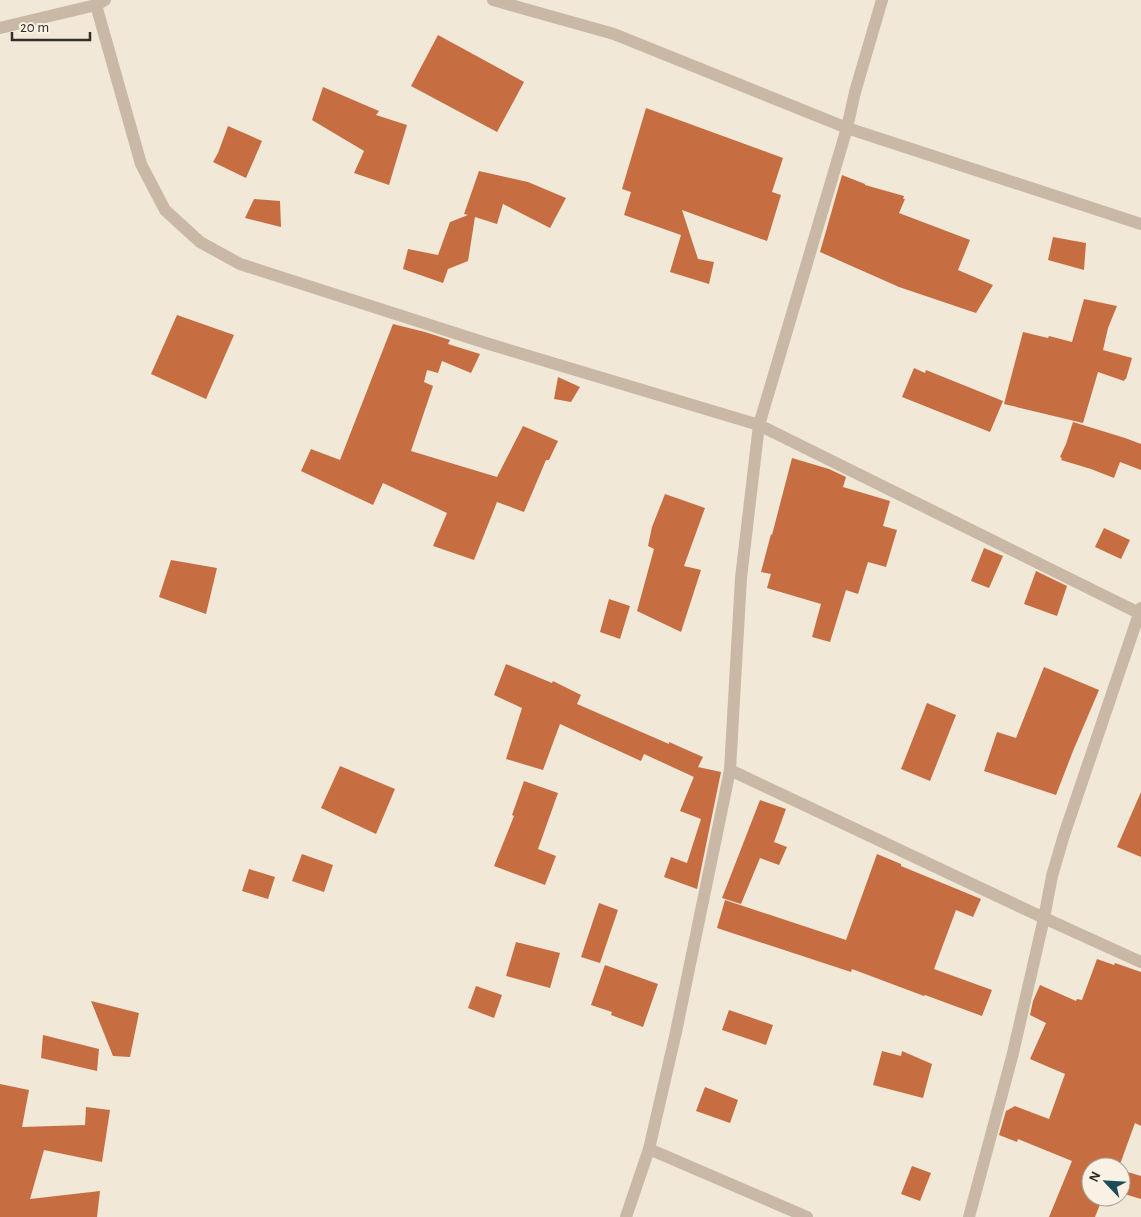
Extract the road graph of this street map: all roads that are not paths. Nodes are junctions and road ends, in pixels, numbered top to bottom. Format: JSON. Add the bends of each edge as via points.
{"nodes":[{"id":1,"x":493,"y":0,"type":"edge"},
{"id":2,"x":882,"y":0,"type":"edge"},
{"id":3,"x":100,"y":2,"type":"edge"},
{"id":4,"x":0,"y":28,"type":"edge"},
{"id":5,"x":848,"y":128,"type":"junction"},
{"id":6,"x":1141,"y":224,"type":"edge"},
{"id":7,"x":759,"y":425,"type":"junction"},
{"id":8,"x":1140,"y":612,"type":"edge"},
{"id":9,"x":730,"y":770,"type":"junction"},
{"id":10,"x":1044,"y":918,"type":"junction"},
{"id":11,"x":1141,"y":962,"type":"edge"},
{"id":12,"x":649,"y":1148,"type":"junction"},
{"id":13,"x":626,"y":1217,"type":"edge"},
{"id":14,"x":808,"y":1217,"type":"edge"},
{"id":15,"x":969,"y":1217,"type":"edge"}],
"edges":[{"from":1,"to":5,"type":"street","via":[[614,34]]},
{"from":2,"to":5,"type":"street"},
{"from":3,"to":4,"type":"street"},
{"from":3,"to":7,"type":"street","via":[[141,164],[165,210],[200,242],[249,267],[489,344]]},
{"from":5,"to":6,"type":"street"},
{"from":5,"to":7,"type":"street"},
{"from":7,"to":8,"type":"street"},
{"from":7,"to":9,"type":"street","via":[[741,578]]},
{"from":8,"to":10,"type":"street","via":[[1064,835]]},
{"from":9,"to":10,"type":"street"},
{"from":9,"to":12,"type":"street"},
{"from":10,"to":11,"type":"street"},
{"from":10,"to":15,"type":"street","via":[[1013,1053]]},
{"from":12,"to":13,"type":"street"},
{"from":12,"to":14,"type":"street"}]}
